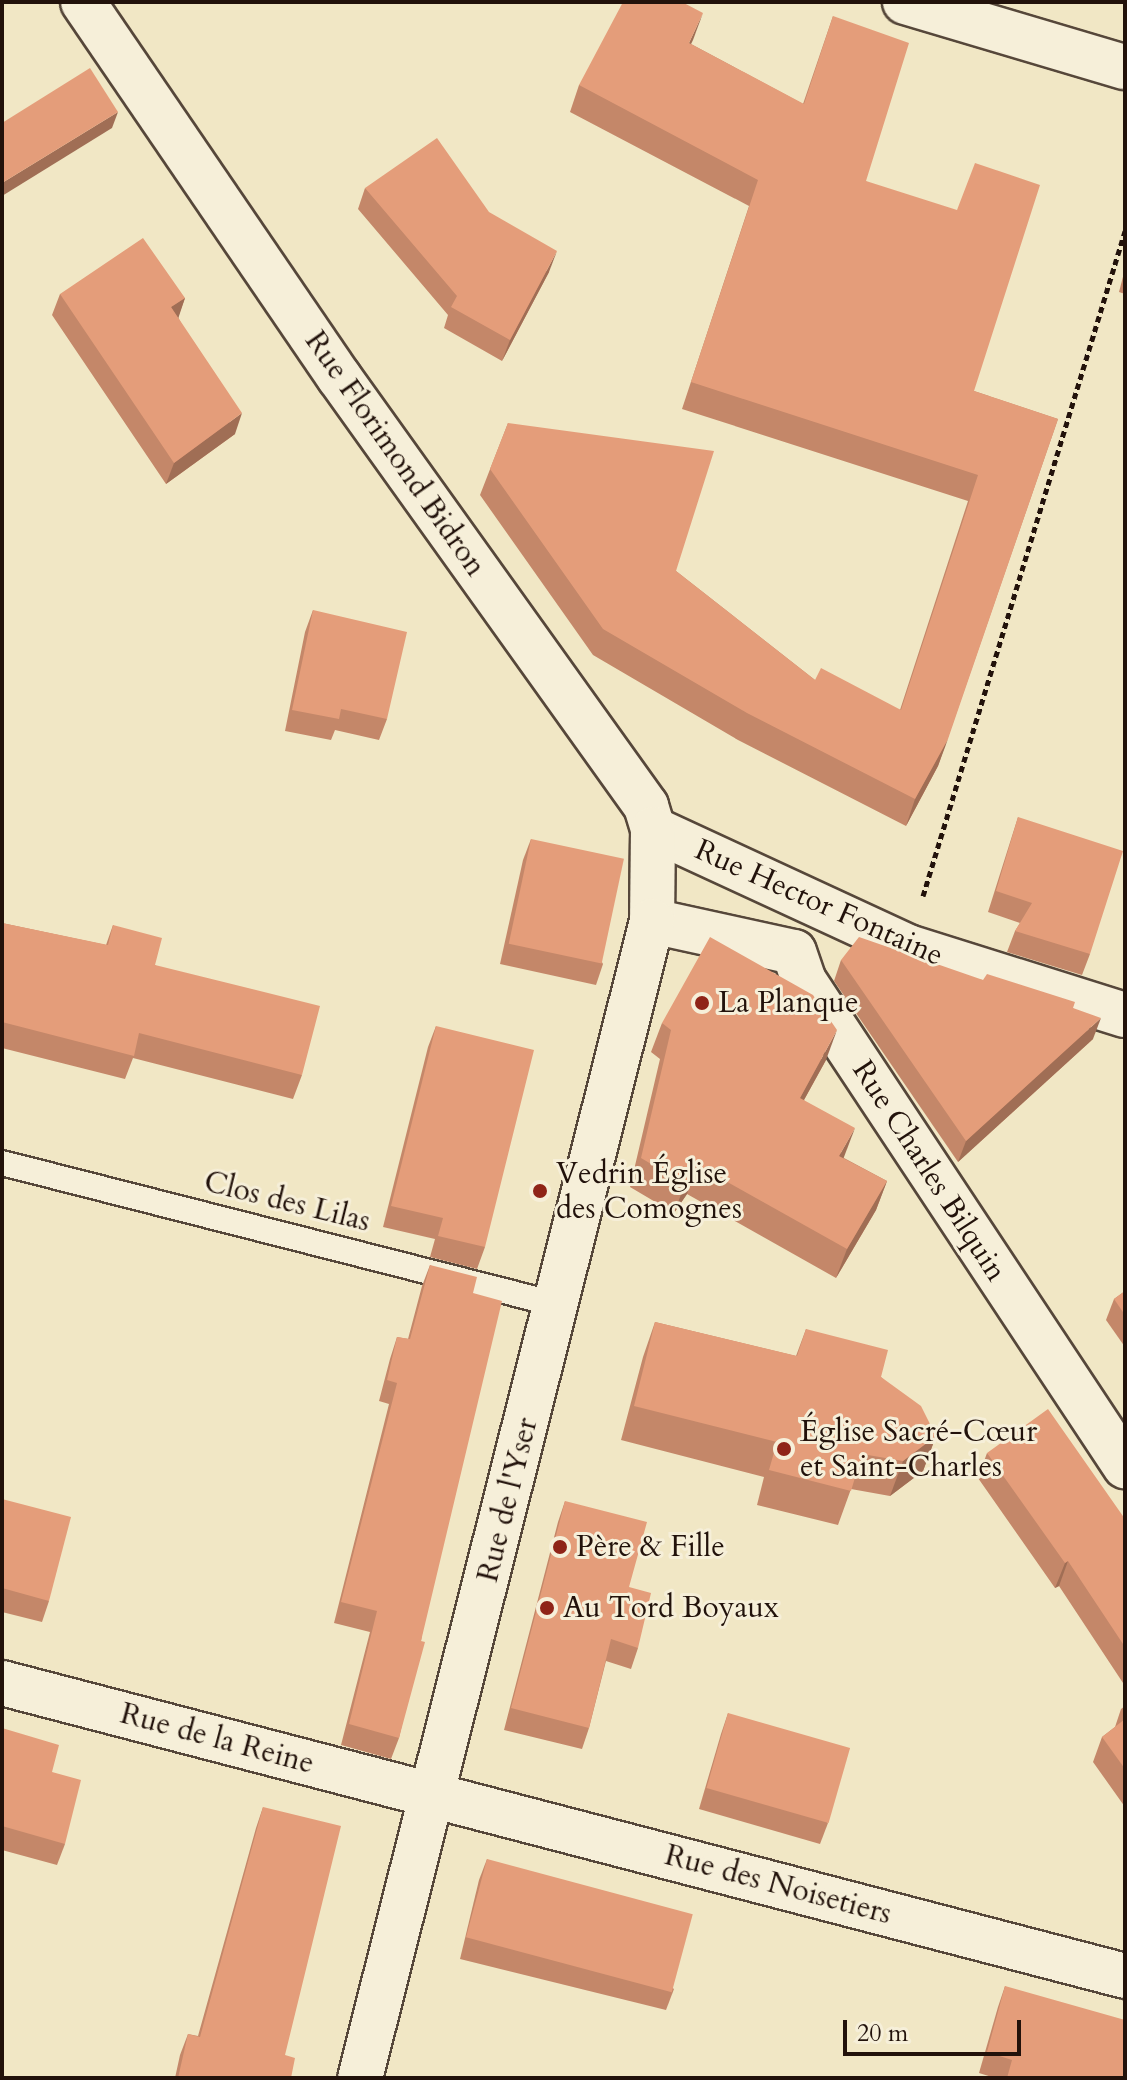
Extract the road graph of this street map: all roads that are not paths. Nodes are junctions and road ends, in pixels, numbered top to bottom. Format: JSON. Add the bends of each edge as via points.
{"nodes":[{"id":1,"x":83,"y":2,"type":"edge"},
{"id":2,"x":905,"y":2,"type":"edge"},
{"id":3,"x":1125,"y":67,"type":"edge"},
{"id":4,"x":653,"y":829,"type":"junction"},
{"id":5,"x":830,"y":912,"type":"junction"},
{"id":6,"x":652,"y":921,"type":"junction"},
{"id":7,"x":794,"y":952,"type":"junction"},
{"id":8,"x":1125,"y":1015,"type":"edge"},
{"id":9,"x":2,"y":1163,"type":"edge"},
{"id":10,"x":555,"y":1304,"type":"junction"},
{"id":11,"x":1125,"y":1466,"type":"edge"},
{"id":12,"x":2,"y":1683,"type":"edge"},
{"id":13,"x":432,"y":1795,"type":"junction"},
{"id":14,"x":1125,"y":1976,"type":"edge"},
{"id":15,"x":360,"y":2078,"type":"edge"}],
"edges":[{"from":1,"to":4,"type":"street","name":"Rue Florimond Bidron","via":[[339,377],[646,806]]},
{"from":2,"to":3,"type":"street"},
{"from":4,"to":5,"type":"street","name":"Rue Hector Fontaine"},
{"from":4,"to":6,"type":"street","name":"Rue Florimond Bidron"},
{"from":5,"to":7,"type":"street"},
{"from":5,"to":8,"type":"street","name":"Rue Hector Fontaine","via":[[908,947]]},
{"from":6,"to":7,"type":"street"},
{"from":6,"to":10,"type":"street","name":"Rue de l'Yser"},
{"from":7,"to":11,"type":"street","name":"Rue Charles Bilquin","via":[[804,981]]},
{"from":9,"to":10,"type":"lane","name":"Clos des Lilas"},
{"from":10,"to":13,"type":"street","name":"Rue de l'Yser"},
{"from":12,"to":13,"type":"street","name":"Rue de la Reine"},
{"from":13,"to":14,"type":"street","name":"Rue des Noisetiers"},
{"from":13,"to":15,"type":"street","name":"Rue de l'Yser"}]}
